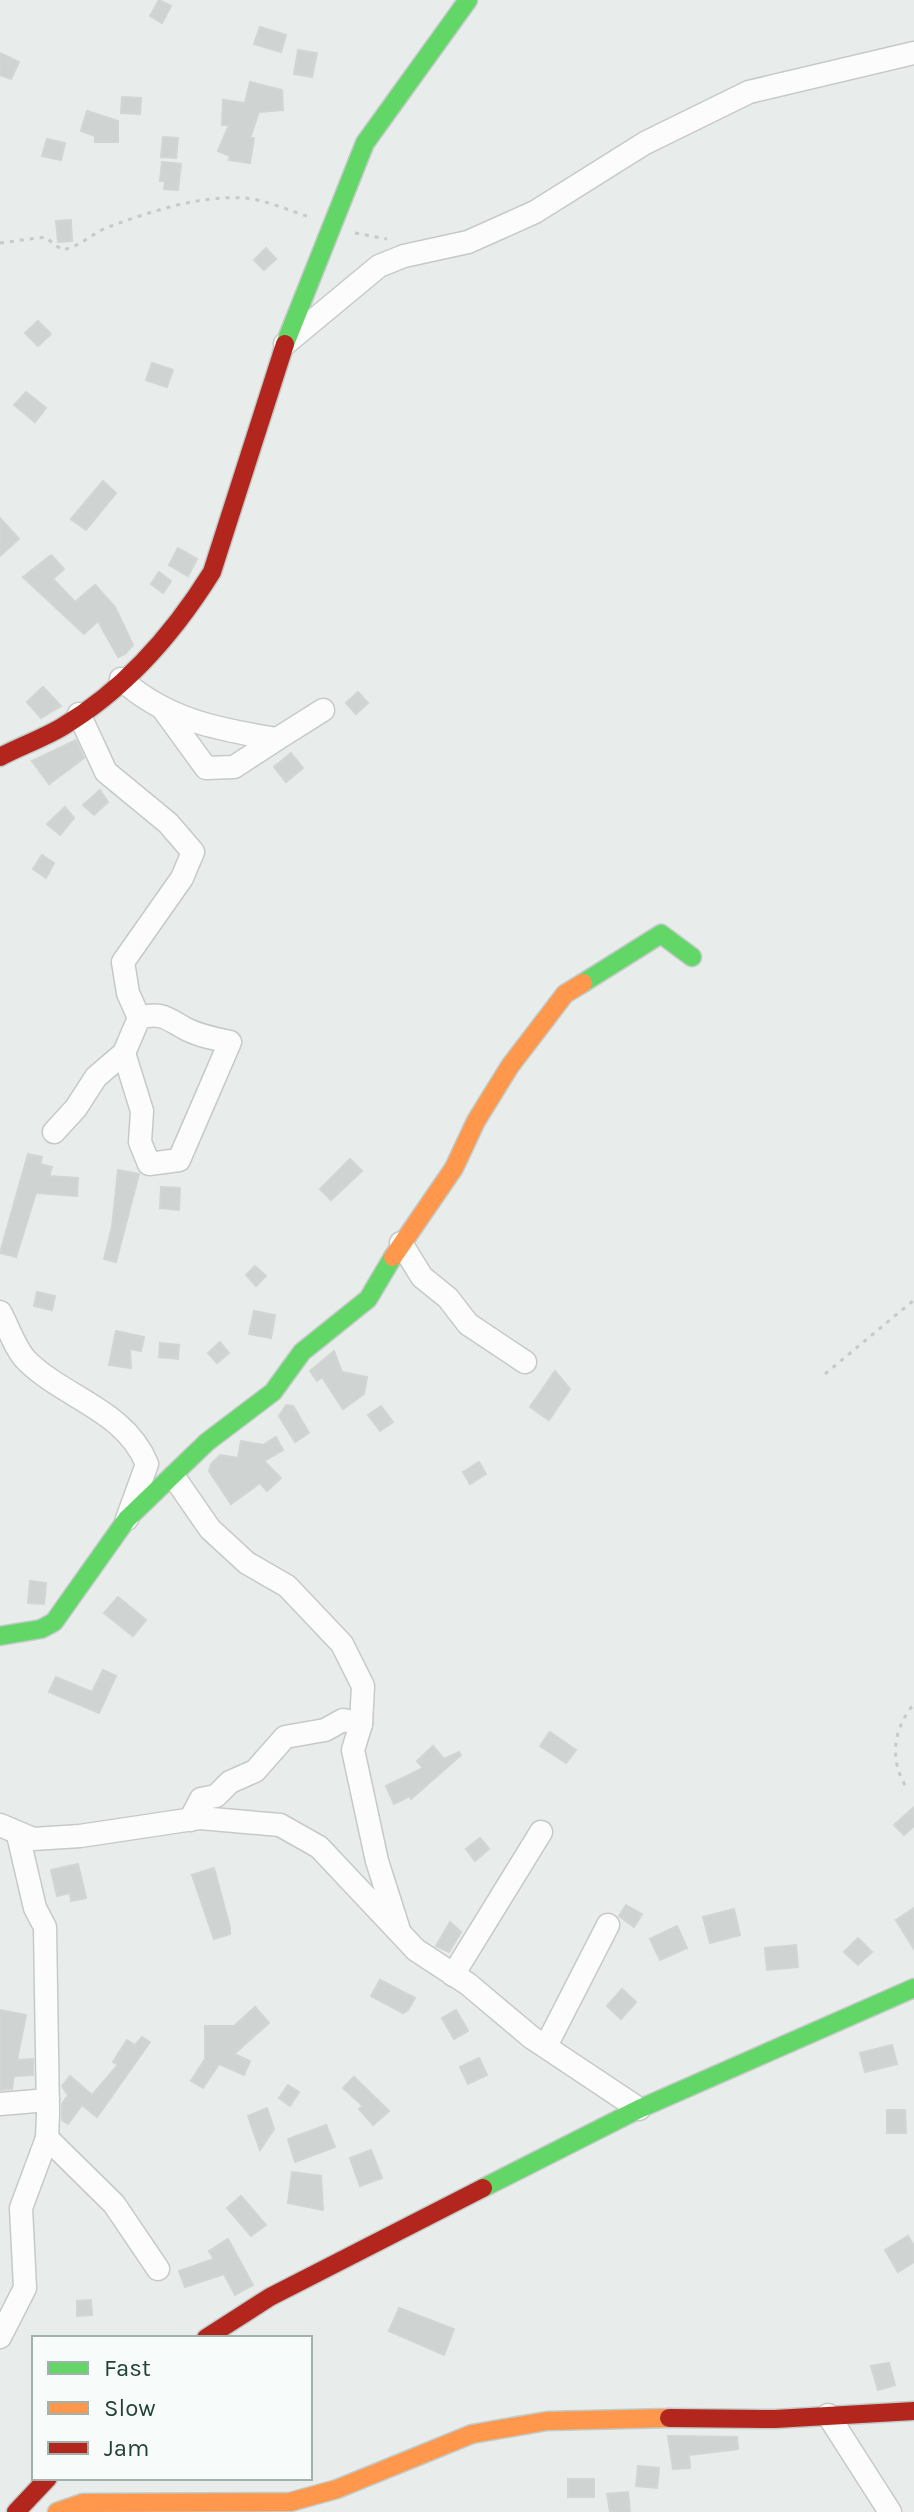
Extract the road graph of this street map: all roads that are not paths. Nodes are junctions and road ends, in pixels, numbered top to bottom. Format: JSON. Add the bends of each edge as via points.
{"nodes":[{"id":1,"x":468,"y":0,"type":"edge"},
{"id":2,"x":914,"y":53,"type":"edge"},
{"id":3,"x":284,"y":344,"type":"junction"},
{"id":4,"x":121,"y":679,"type":"junction"},
{"id":5,"x":162,"y":708,"type":"junction"},
{"id":6,"x":323,"y":710,"type":"dead end"},
{"id":7,"x":79,"y":714,"type":"junction"},
{"id":8,"x":277,"y":739,"type":"junction"},
{"id":9,"x":0,"y":757,"type":"edge"},
{"id":10,"x":692,"y":957,"type":"dead end"},
{"id":11,"x":139,"y":1018,"type":"junction"},
{"id":12,"x":124,"y":1053,"type":"junction"},
{"id":13,"x":54,"y":1132,"type":"dead end"},
{"id":14,"x":401,"y":1243,"type":"junction"},
{"id":15,"x":0,"y":1312,"type":"edge"},
{"id":16,"x":525,"y":1362,"type":"dead end"},
{"id":17,"x":174,"y":1477,"type":"junction"},
{"id":18,"x":127,"y":1519,"type":"junction"},
{"id":19,"x":0,"y":1636,"type":"edge"},
{"id":20,"x":361,"y":1724,"type":"junction"},
{"id":21,"x":190,"y":1820,"type":"junction"},
{"id":22,"x":9,"y":1830,"type":"edge"},
{"id":23,"x":541,"y":1832,"type":"dead end"},
{"id":24,"x":608,"y":1925,"type":"dead end"},
{"id":25,"x":400,"y":1932,"type":"junction"},
{"id":26,"x":453,"y":1975,"type":"junction"},
{"id":27,"x":914,"y":1988,"type":"edge"},
{"id":28,"x":546,"y":2046,"type":"junction"},
{"id":29,"x":48,"y":2100,"type":"junction"},
{"id":30,"x":0,"y":2104,"type":"edge"},
{"id":31,"x":639,"y":2109,"type":"junction"},
{"id":32,"x":47,"y":2138,"type":"junction"},
{"id":33,"x":158,"y":2269,"type":"dead end"},
{"id":34,"x":209,"y":2336,"type":"edge"},
{"id":35,"x":0,"y":2337,"type":"edge"},
{"id":36,"x":914,"y":2411,"type":"edge"},
{"id":37,"x":828,"y":2415,"type":"junction"},
{"id":38,"x":46,"y":2480,"type":"edge"},
{"id":39,"x":16,"y":2512,"type":"edge"},
{"id":40,"x":57,"y":2512,"type":"edge"},
{"id":41,"x":890,"y":2512,"type":"edge"}],
"edges":[{"from":1,"to":3,"type":"street","via":[[365,143]]},
{"from":2,"to":3,"type":"street","via":[[736,99],[645,143],[535,212],[468,242],[379,266]]},
{"from":3,"to":4,"type":"street","via":[[212,572],[178,624]]},
{"from":4,"to":5,"type":"street"},
{"from":4,"to":7,"type":"street"},
{"from":5,"to":8,"type":"street","via":[[211,729]]},
{"from":5,"to":8,"type":"street","via":[[206,768],[234,767]]},
{"from":6,"to":8,"type":"street"},
{"from":7,"to":9,"type":"street","via":[[64,727]]},
{"from":7,"to":11,"type":"street","via":[[106,772],[168,823],[193,852],[182,878],[123,962]]},
{"from":10,"to":14,"type":"street","via":[[661,934],[565,994],[510,1066],[454,1168]]},
{"from":11,"to":12,"type":"street"},
{"from":11,"to":12,"type":"street","via":[[172,1018],[184,1028],[230,1042],[179,1160],[149,1164],[140,1142],[142,1111]]},
{"from":12,"to":13,"type":"street","via":[[96,1077]]},
{"from":14,"to":16,"type":"street","via":[[422,1277],[468,1324]]},
{"from":14,"to":17,"type":"street","via":[[368,1299],[302,1352],[273,1392],[207,1442]]},
{"from":15,"to":18,"type":"street","via":[[25,1360],[119,1423],[139,1446],[147,1464]]},
{"from":17,"to":18,"type":"street"},
{"from":17,"to":20,"type":"street","via":[[210,1529],[247,1563],[287,1586],[342,1644],[363,1686]]},
{"from":18,"to":19,"type":"street","via":[[54,1622]]},
{"from":20,"to":21,"type":"street","via":[[343,1720],[325,1730],[285,1737],[255,1771],[230,1782],[216,1796],[201,1799]]},
{"from":20,"to":25,"type":"street","via":[[353,1750],[377,1861]]},
{"from":21,"to":22,"type":"street","via":[[33,1839]]},
{"from":21,"to":25,"type":"street","via":[[253,1820],[299,1833],[349,1876]]},
{"from":22,"to":29,"type":"street","via":[[45,1927]]},
{"from":23,"to":26,"type":"street"},
{"from":24,"to":28,"type":"street"},
{"from":25,"to":26,"type":"street"},
{"from":26,"to":28,"type":"street"},
{"from":27,"to":31,"type":"street"},
{"from":28,"to":31,"type":"street"},
{"from":29,"to":30,"type":"street"},
{"from":29,"to":32,"type":"street"},
{"from":31,"to":34,"type":"street","via":[[270,2297]]},
{"from":32,"to":33,"type":"street","via":[[114,2204]]},
{"from":32,"to":35,"type":"street","via":[[23,2198],[25,2288]]},
{"from":36,"to":37,"type":"street"},
{"from":37,"to":40,"type":"street","via":[[567,2420],[517,2426],[472,2434],[415,2454],[318,2497],[290,2502],[83,2503]]},
{"from":37,"to":41,"type":"street"},
{"from":38,"to":39,"type":"street"}]}
